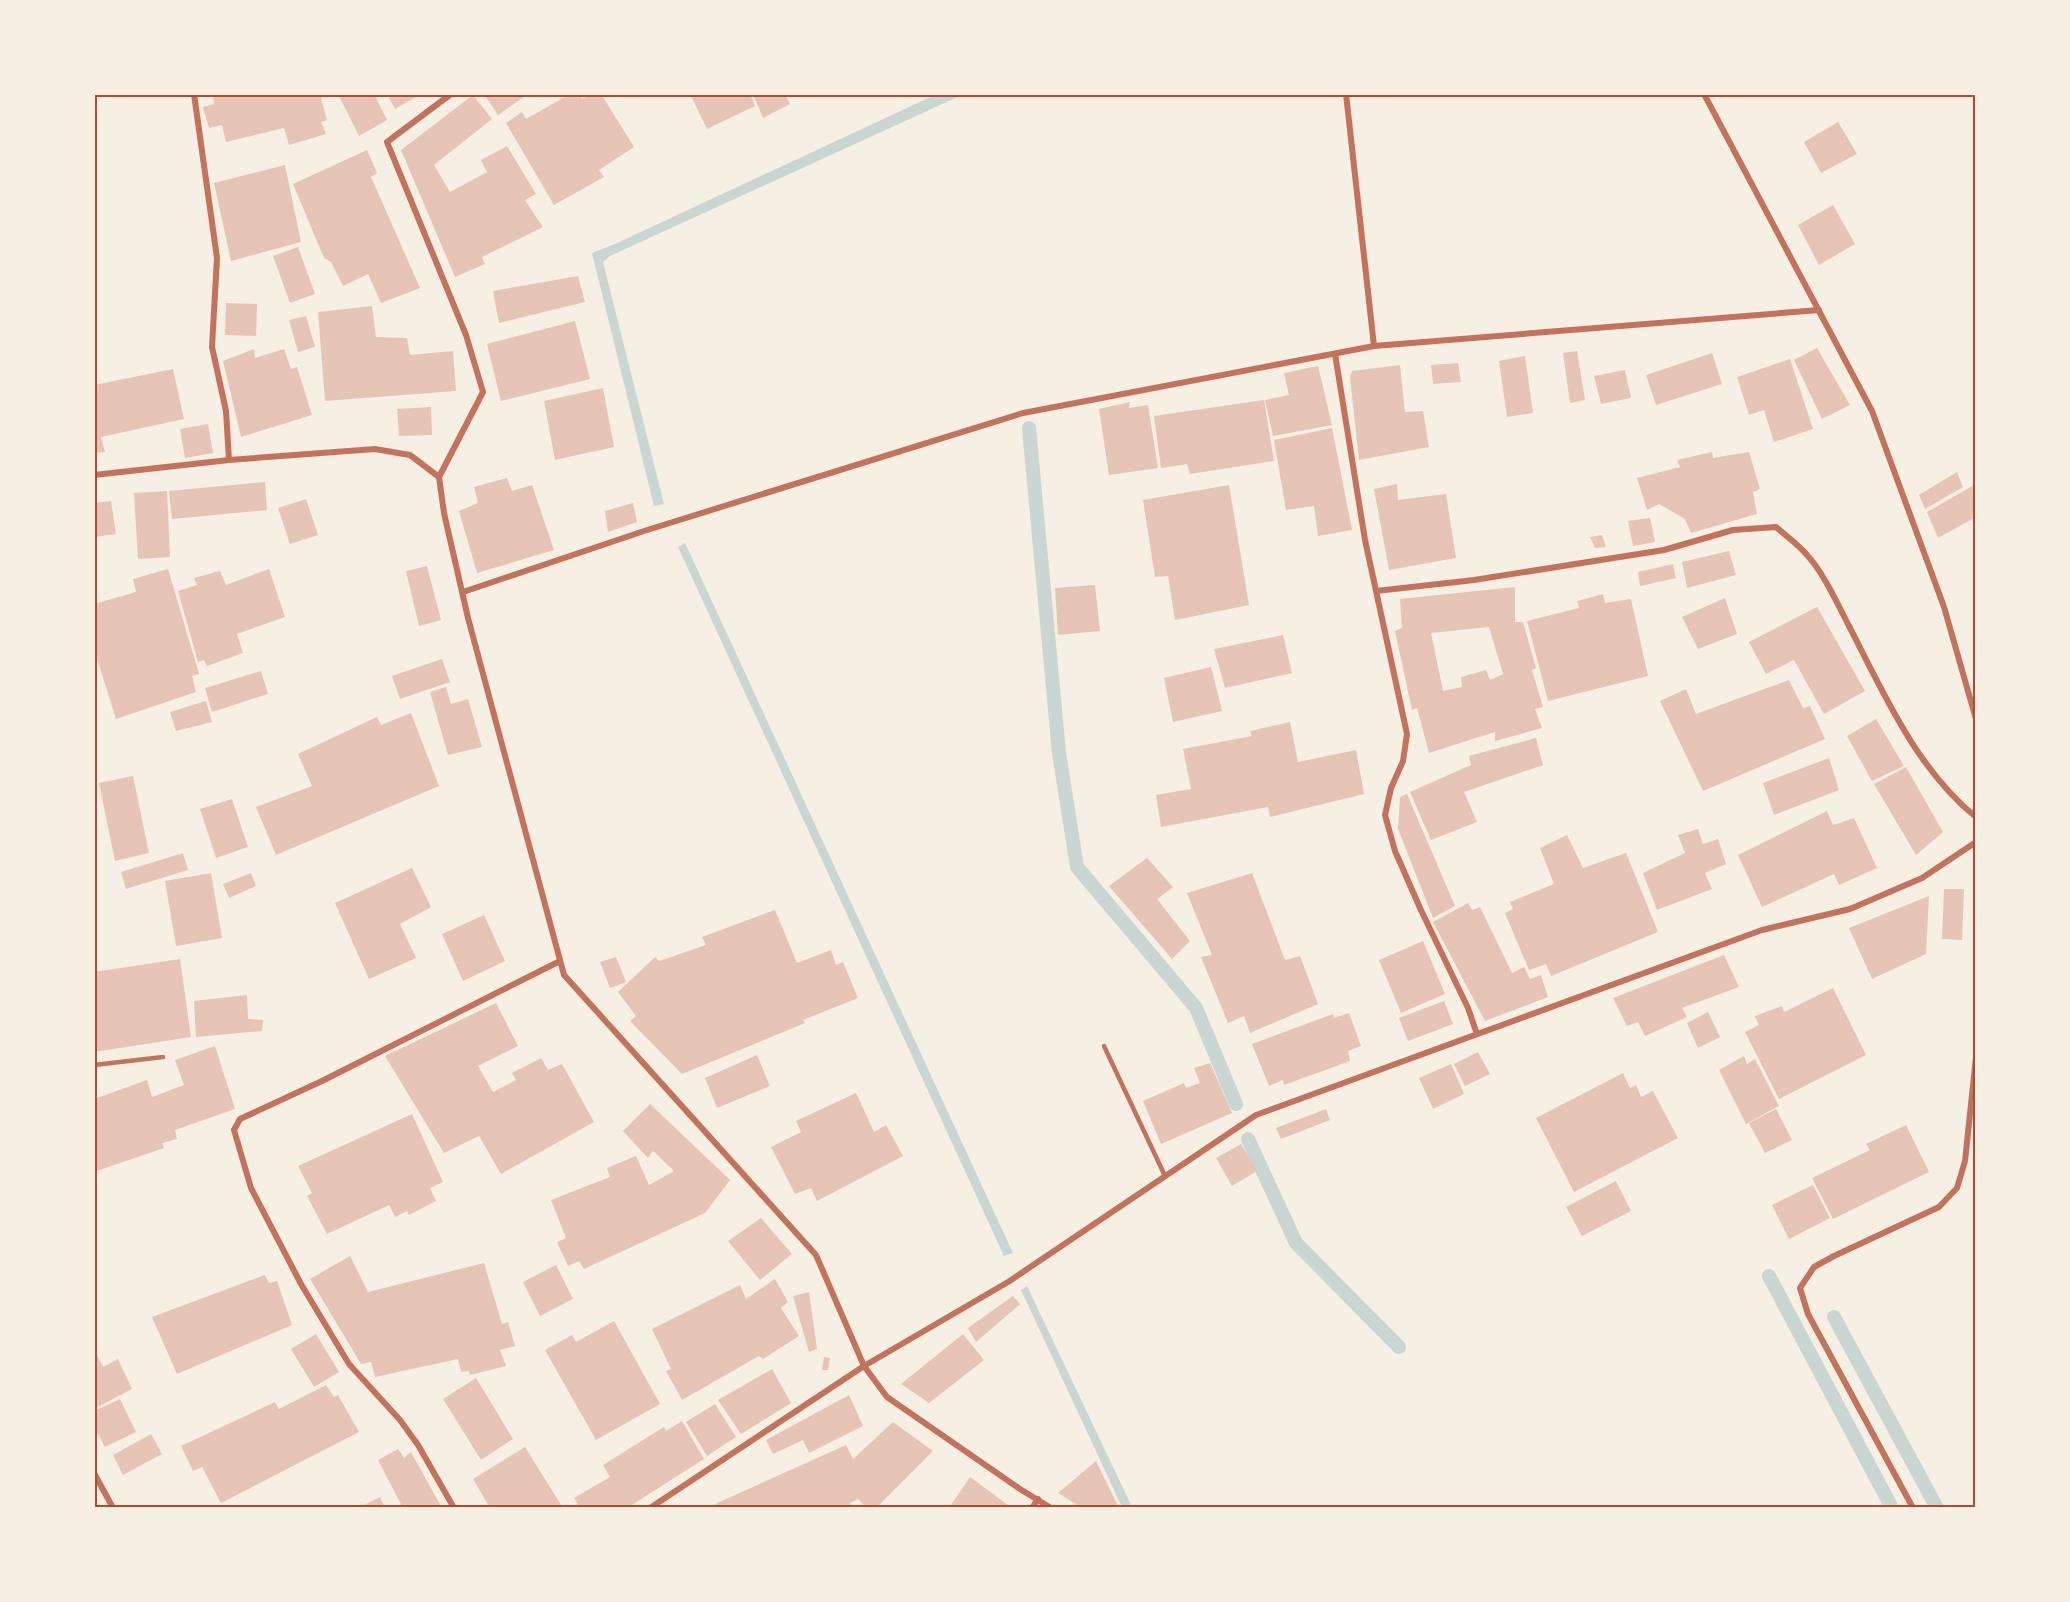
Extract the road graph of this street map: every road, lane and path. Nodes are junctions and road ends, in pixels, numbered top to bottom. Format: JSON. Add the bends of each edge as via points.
{"nodes":[{"id":1,"x":194,"y":94,"type":"edge"},
{"id":2,"x":451,"y":94,"type":"edge"},
{"id":3,"x":1346,"y":94,"type":"edge"},
{"id":4,"x":1704,"y":94,"type":"edge"},
{"id":5,"x":1819,"y":310,"type":"junction"},
{"id":6,"x":1374,"y":346,"type":"junction"},
{"id":7,"x":1335,"y":354,"type":"junction"},
{"id":8,"x":229,"y":460,"type":"junction"},
{"id":9,"x":94,"y":475,"type":"edge"},
{"id":10,"x":439,"y":477,"type":"junction"},
{"id":11,"x":1376,"y":591,"type":"junction"},
{"id":12,"x":463,"y":592,"type":"junction"},
{"id":13,"x":1976,"y":719,"type":"edge"},
{"id":14,"x":1976,"y":817,"type":"edge"},
{"id":15,"x":1976,"y":843,"type":"edge"},
{"id":16,"x":560,"y":961,"type":"junction"},
{"id":17,"x":1477,"y":1034,"type":"junction"},
{"id":18,"x":1104,"y":1046,"type":"dead end"},
{"id":19,"x":164,"y":1057,"type":"dead end"},
{"id":20,"x":1976,"y":1057,"type":"edge"},
{"id":21,"x":94,"y":1065,"type":"edge"},
{"id":22,"x":1165,"y":1176,"type":"junction"},
{"id":23,"x":864,"y":1366,"type":"junction"},
{"id":24,"x":94,"y":1473,"type":"edge"},
{"id":25,"x":1038,"y":1499,"type":"junction"},
{"id":26,"x":113,"y":1508,"type":"edge"},
{"id":27,"x":454,"y":1508,"type":"edge"},
{"id":28,"x":650,"y":1508,"type":"edge"},
{"id":29,"x":1032,"y":1508,"type":"edge"},
{"id":30,"x":1051,"y":1508,"type":"edge"},
{"id":31,"x":1913,"y":1508,"type":"edge"}],
"edges":[{"from":1,"to":8,"type":"street","via":[[217,258],[212,347],[226,411]]},
{"from":2,"to":10,"type":"street","via":[[387,142],[466,335],[483,392]]},
{"from":3,"to":6,"type":"street"},
{"from":4,"to":5,"type":"street"},
{"from":5,"to":6,"type":"street"},
{"from":5,"to":13,"type":"street","via":[[1872,411],[1944,607]]},
{"from":6,"to":7,"type":"street"},
{"from":7,"to":11,"type":"street"},
{"from":7,"to":12,"type":"street","via":[[1023,413]]},
{"from":8,"to":9,"type":"street"},
{"from":8,"to":10,"type":"street","via":[[375,449],[410,455]]},
{"from":10,"to":12,"type":"street"},
{"from":11,"to":14,"type":"street","via":[[1664,550],[1733,530],[1776,527],[1808,556],[1832,593],[1884,694],[1927,765],[1956,801]]},
{"from":11,"to":17,"type":"street","via":[[1407,734],[1403,761],[1391,788],[1385,816],[1419,908]]},
{"from":12,"to":16,"type":"street"},
{"from":15,"to":17,"type":"street","via":[[1922,878],[1850,909],[1762,930]]},
{"from":16,"to":23,"type":"street","via":[[564,975],[816,1255]]},
{"from":16,"to":27,"type":"street","via":[[240,1119],[234,1130],[251,1188],[301,1284],[349,1364],[418,1445]]},
{"from":17,"to":22,"type":"street","via":[[1256,1115]]},
{"from":18,"to":22,"type":"lane"},
{"from":19,"to":21,"type":"lane"},
{"from":20,"to":31,"type":"street","via":[[1965,1161],[1958,1188],[1939,1207],[1814,1268],[1800,1288],[1808,1314]]},
{"from":22,"to":23,"type":"street","via":[[1008,1282]]},
{"from":23,"to":25,"type":"street","via":[[887,1397]]},
{"from":23,"to":28,"type":"street"},
{"from":24,"to":26,"type":"street"},
{"from":25,"to":29,"type":"street"},
{"from":25,"to":30,"type":"street"}]}
